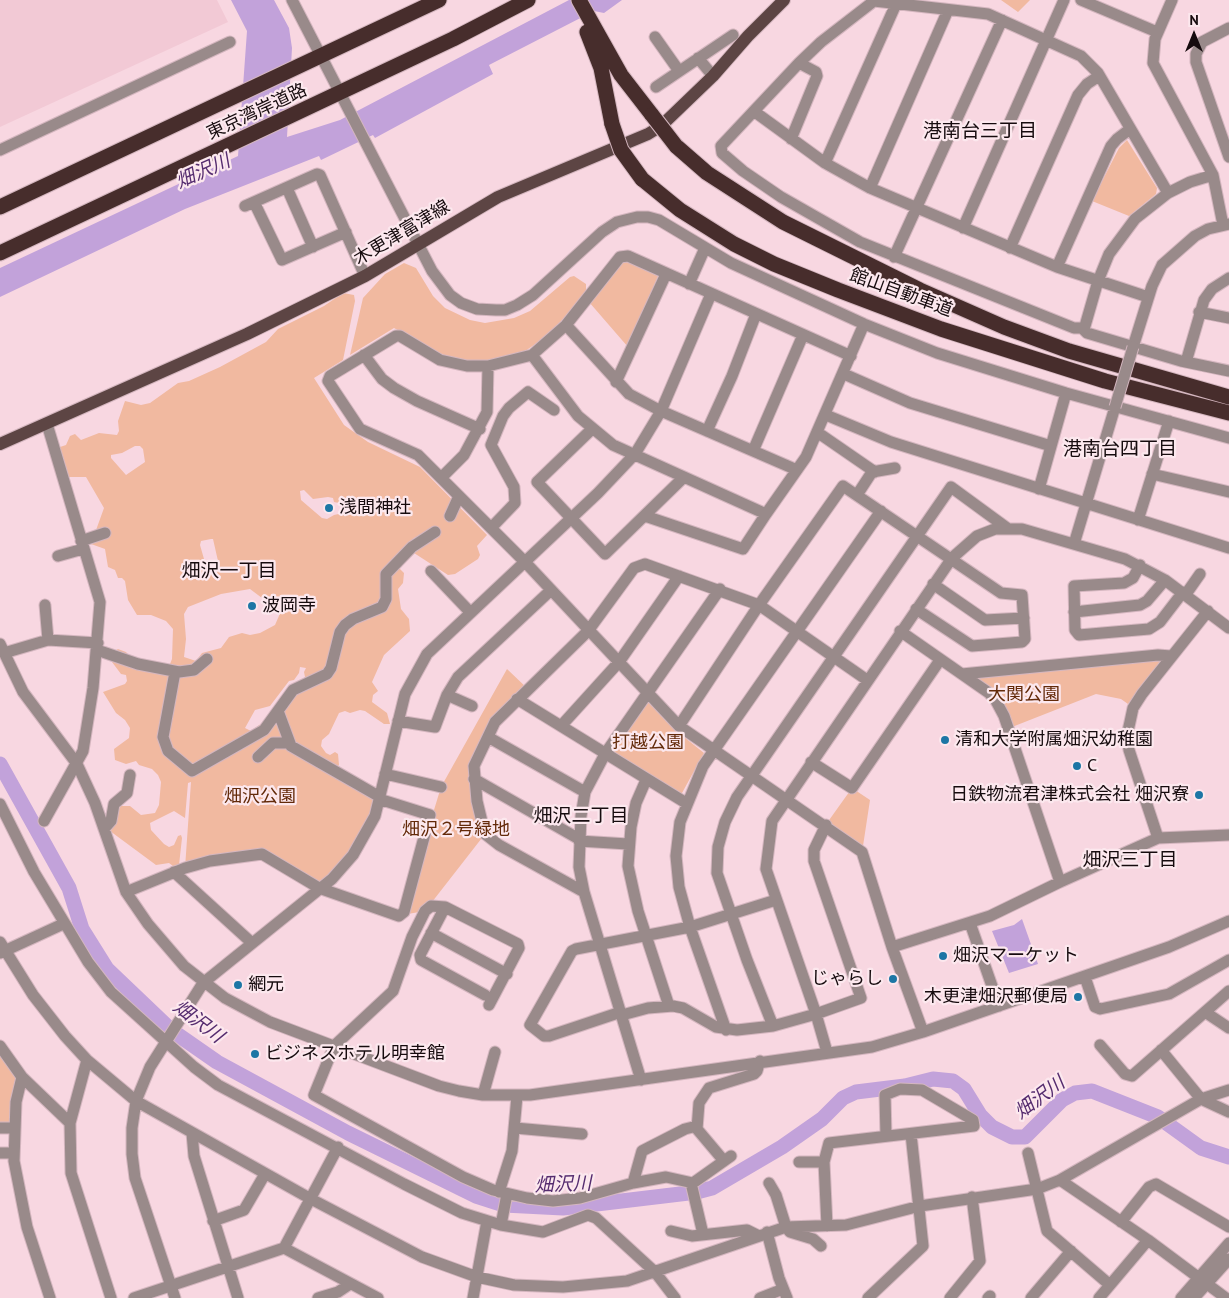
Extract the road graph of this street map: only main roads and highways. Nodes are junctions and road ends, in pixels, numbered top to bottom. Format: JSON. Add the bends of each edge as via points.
{"nodes":[{"id":1,"x":439,"y":0,"type":"edge"},
{"id":2,"x":528,"y":0,"type":"edge"},
{"id":3,"x":570,"y":0,"type":"edge"},
{"id":4,"x":579,"y":0,"type":"edge"},
{"id":5,"x":784,"y":0,"type":"edge"},
{"id":6,"x":587,"y":25,"type":"junction"},
{"id":7,"x":0,"y":207,"type":"edge"},
{"id":8,"x":0,"y":253,"type":"edge"},
{"id":9,"x":1229,"y":398,"type":"edge"},
{"id":10,"x":1229,"y":413,"type":"edge"},
{"id":11,"x":0,"y":444,"type":"edge"}],
"edges":[{"from":1,"to":7,"type":"highway","name":"東京湾岸道路"},
{"from":2,"to":8,"type":"highway","name":"東京湾岸道路","via":[[289,118]]},
{"from":3,"to":6,"type":"highway"},
{"from":4,"to":6,"type":"highway"},
{"from":5,"to":11,"type":"main road","name":"木更津富津線","via":[[713,76],[661,126],[648,134],[498,198],[365,276],[247,334]]},
{"from":6,"to":9,"type":"highway","name":"館山自動車道","bridge":true,"via":[[676,146],[707,173],[783,222],[920,290],[1004,327],[1069,351]]},
{"from":6,"to":10,"type":"highway","name":"館山自動車道","bridge":true,"via":[[601,68],[612,124],[625,157],[642,179],[680,210],[734,244],[774,264],[941,329],[1105,381]]}]}
